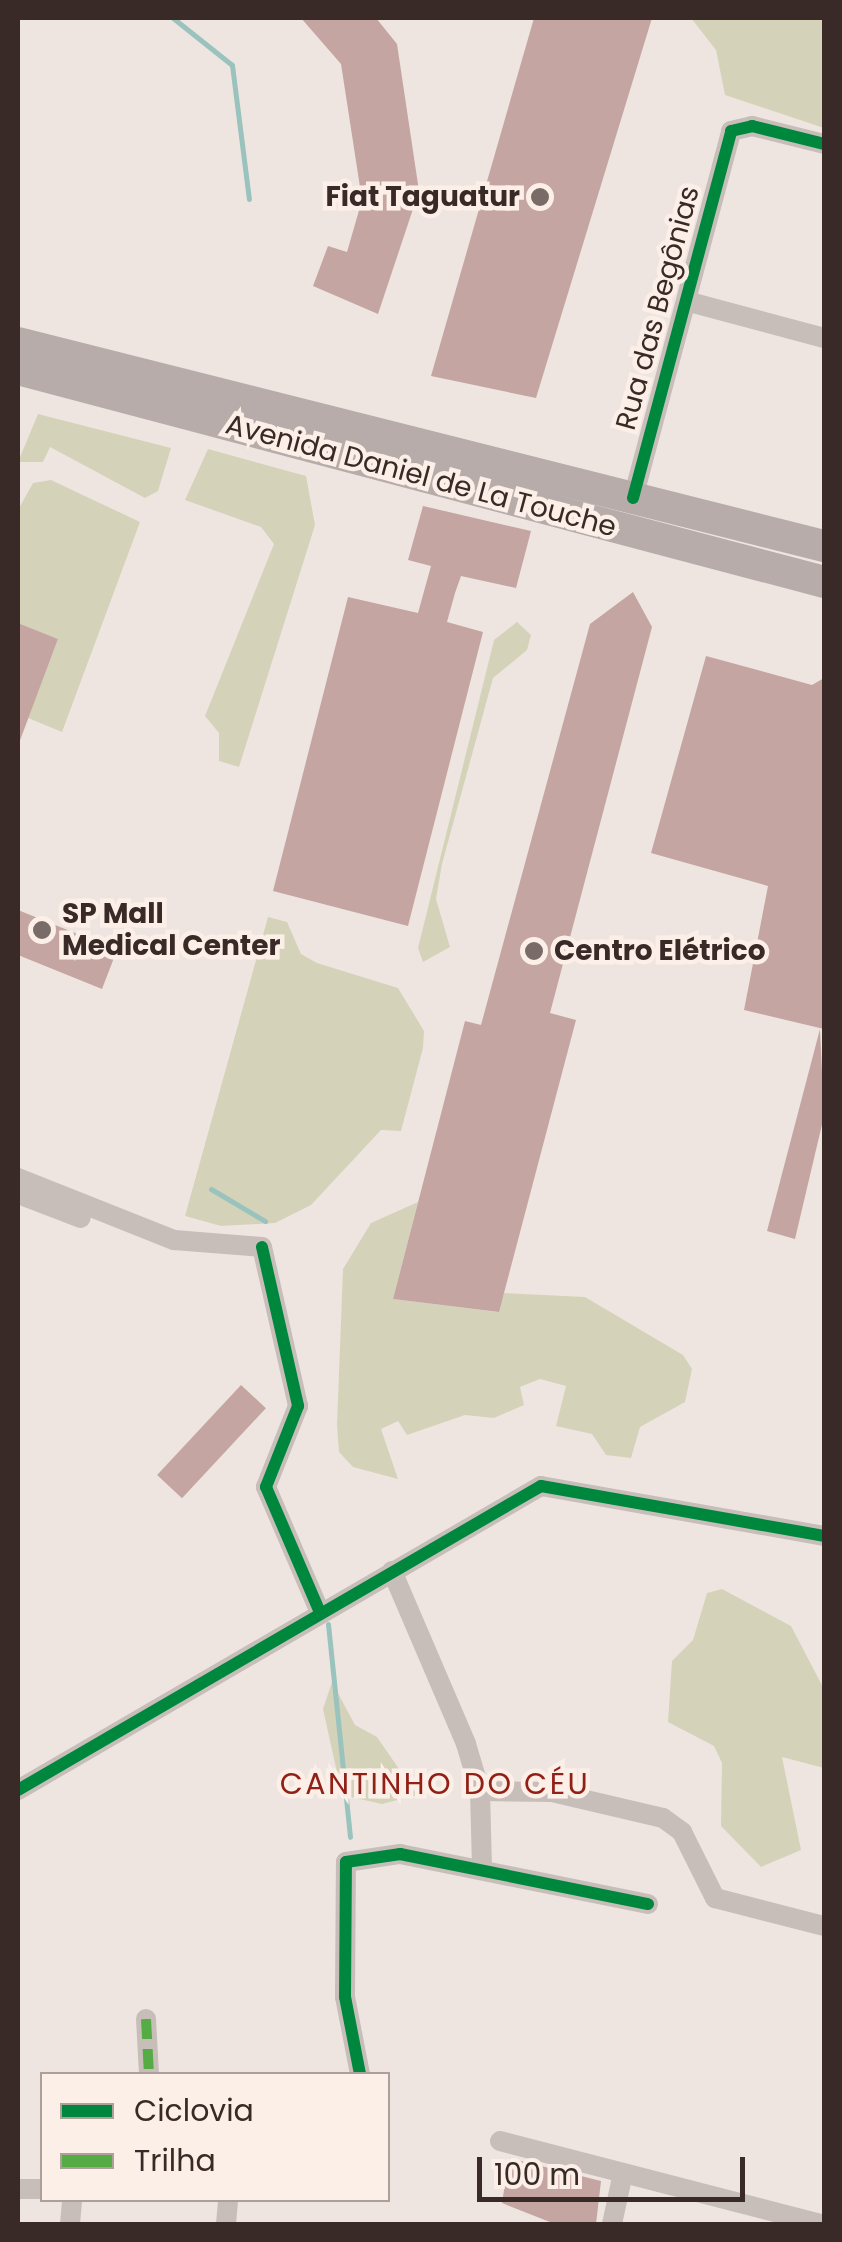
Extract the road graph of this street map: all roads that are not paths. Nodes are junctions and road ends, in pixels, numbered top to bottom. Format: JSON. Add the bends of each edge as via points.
{"nodes":[{"id":1,"x":824,"y":144,"type":"edge"},
{"id":2,"x":686,"y":301,"type":"junction"},
{"id":3,"x":18,"y":323,"type":"edge"},
{"id":4,"x":824,"y":338,"type":"edge"},
{"id":5,"x":18,"y":343,"type":"edge"},
{"id":6,"x":18,"y":370,"type":"edge"},
{"id":7,"x":18,"y":390,"type":"edge"},
{"id":8,"x":322,"y":435,"type":"junction"},
{"id":9,"x":499,"y":464,"type":"junction"},
{"id":10,"x":469,"y":489,"type":"junction"},
{"id":11,"x":633,"y":498,"type":"junction"},
{"id":12,"x":824,"y":546,"type":"edge"},
{"id":13,"x":824,"y":582,"type":"edge"},
{"id":14,"x":18,"y":1178,"type":"edge"},
{"id":15,"x":18,"y":1194,"type":"edge"},
{"id":16,"x":262,"y":1247,"type":"junction"},
{"id":17,"x":824,"y":1536,"type":"edge"},
{"id":18,"x":392,"y":1571,"type":"junction"},
{"id":19,"x":318,"y":1610,"type":"junction"},
{"id":20,"x":18,"y":1790,"type":"edge"},
{"id":21,"x":480,"y":1792,"type":"junction"},
{"id":22,"x":482,"y":1866,"type":"junction"},
{"id":23,"x":648,"y":1904,"type":"dead end"},
{"id":24,"x":824,"y":1926,"type":"edge"},
{"id":25,"x":146,"y":2019,"type":"dead end"},
{"id":26,"x":149,"y":2072,"type":"edge"},
{"id":27,"x":360,"y":2072,"type":"edge"},
{"id":28,"x":500,"y":2141,"type":"dead end"},
{"id":29,"x":622,"y":2173,"type":"junction"},
{"id":30,"x":612,"y":2224,"type":"edge"},
{"id":31,"x":820,"y":2224,"type":"edge"}],
"edges":[{"from":1,"to":2,"type":"street","name":"Rua das Begônias","via":[[752,126],[731,131]]},
{"from":2,"to":4,"type":"street","name":"Rua das Begônias"},
{"from":2,"to":11,"type":"street","name":"Rua das Begônias"},
{"from":3,"to":9,"type":"main road","via":[[330,406]]},
{"from":5,"to":8,"type":"main road","name":"Avenida Daniel de La Touche"},
{"from":6,"to":8,"type":"main road","name":"Avenida Daniel de La Touche"},
{"from":7,"to":10,"type":"main road","via":[[299,461]]},
{"from":8,"to":9,"type":"main road","name":"Avenida Daniel de La Touche"},
{"from":8,"to":10,"type":"main road","name":"Avenida Daniel de La Touche"},
{"from":9,"to":11,"type":"main road","name":"Avenida Daniel de La Touche"},
{"from":10,"to":13,"type":"main road","name":"Avenida Daniel de La Touche"},
{"from":11,"to":12,"type":"main road","name":"Avenida Daniel de La Touche"},
{"from":14,"to":16,"type":"street","via":[[174,1240]]},
{"from":15,"to":16,"type":"street","via":[[172,1252]]},
{"from":16,"to":19,"type":"street","via":[[298,1406],[266,1487]]},
{"from":17,"to":18,"type":"street","via":[[552,1484]]},
{"from":18,"to":19,"type":"street"},
{"from":18,"to":21,"type":"street","via":[[445,1682]]},
{"from":19,"to":20,"type":"street"},
{"from":21,"to":22,"type":"street"},
{"from":21,"to":24,"type":"street","via":[[552,1792],[663,1818],[682,1832],[715,1898]]},
{"from":22,"to":23,"type":"street"},
{"from":22,"to":27,"type":"street","via":[[400,1854],[346,1862],[345,1997]]},
{"from":25,"to":26,"type":"street"},
{"from":28,"to":29,"type":"street"},
{"from":29,"to":30,"type":"street"},
{"from":29,"to":31,"type":"street"}]}
